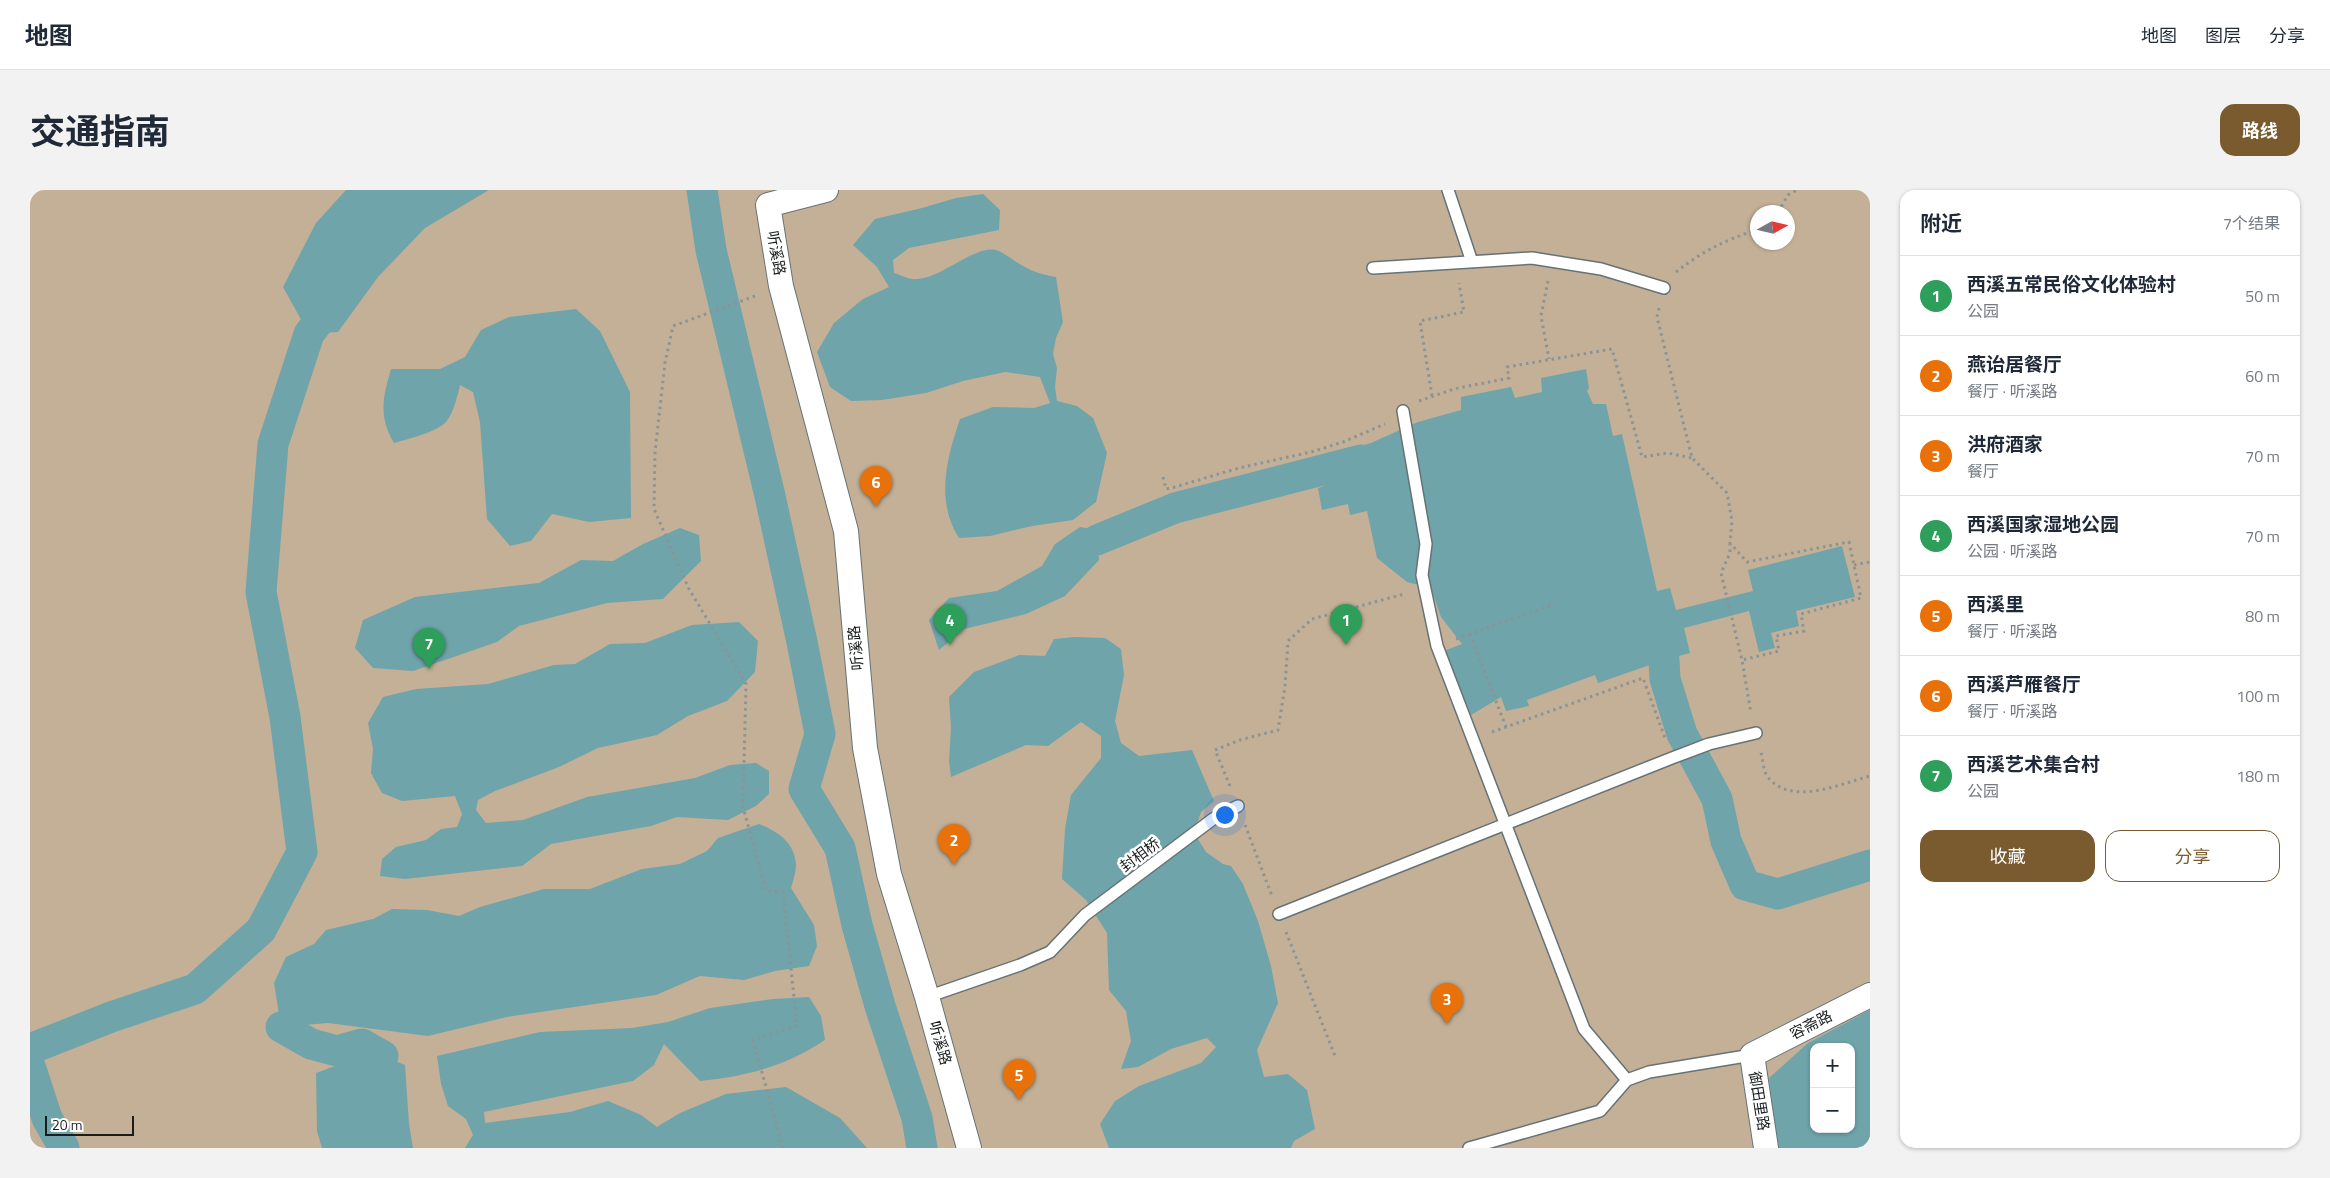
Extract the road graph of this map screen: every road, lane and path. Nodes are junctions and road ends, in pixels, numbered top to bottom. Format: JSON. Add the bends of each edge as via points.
{"nodes":[{"id":1,"x":826,"y":190,"type":"edge"},
{"id":2,"x":1448,"y":190,"type":"edge"},
{"id":3,"x":1797,"y":190,"type":"edge"},
{"id":4,"x":1782,"y":205,"type":"edge"},
{"id":5,"x":1750,"y":232,"type":"edge"},
{"id":6,"x":1472,"y":262,"type":"junction"},
{"id":7,"x":1556,"y":262,"type":"junction"},
{"id":8,"x":1455,"y":263,"type":"junction"},
{"id":9,"x":1374,"y":268,"type":"dead end"},
{"id":10,"x":782,"y":286,"type":"junction"},
{"id":11,"x":1664,"y":288,"type":"junction"},
{"id":12,"x":1549,"y":359,"type":"junction"},
{"id":13,"x":1432,"y":396,"type":"junction"},
{"id":14,"x":1402,"y":411,"type":"junction"},
{"id":15,"x":1692,"y":458,"type":"junction"},
{"id":16,"x":1163,"y":477,"type":"dead end"},
{"id":17,"x":1730,"y":543,"type":"junction"},
{"id":18,"x":1870,"y":562,"type":"edge"},
{"id":19,"x":1854,"y":565,"type":"junction"},
{"id":20,"x":1424,"y":588,"type":"junction"},
{"id":21,"x":1555,"y":604,"type":"dead end"},
{"id":22,"x":1470,"y":634,"type":"junction"},
{"id":23,"x":1437,"y":646,"type":"junction"},
{"id":24,"x":1742,"y":660,"type":"junction"},
{"id":25,"x":1506,"y":727,"type":"junction"},
{"id":26,"x":1756,"y":733,"type":"junction"},
{"id":27,"x":1473,"y":740,"type":"junction"},
{"id":28,"x":1672,"y":758,"type":"junction"},
{"id":29,"x":1870,"y":776,"type":"edge"},
{"id":30,"x":1238,"y":806,"type":"junction"},
{"id":31,"x":1506,"y":824,"type":"junction"},
{"id":32,"x":1279,"y":914,"type":"junction"},
{"id":33,"x":1870,"y":995,"type":"edge"},
{"id":34,"x":927,"y":997,"type":"junction"},
{"id":35,"x":1752,"y":1055,"type":"junction"},
{"id":36,"x":1335,"y":1056,"type":"dead end"},
{"id":37,"x":1627,"y":1080,"type":"junction"},
{"id":38,"x":783,"y":1148,"type":"edge"},
{"id":39,"x":970,"y":1148,"type":"edge"},
{"id":40,"x":1469,"y":1148,"type":"edge"},
{"id":41,"x":1766,"y":1148,"type":"edge"}],
"edges":[{"from":1,"to":10,"type":"street","name":"听溪路","via":[[768,205]]},
{"from":2,"to":6,"type":"lane"},
{"from":3,"to":4,"type":"path","via":[[1788,195]]},
{"from":5,"to":11,"type":"path","via":[[1698,254],[1666,280]]},
{"from":6,"to":7,"type":"lane","via":[[1532,258]]},
{"from":6,"to":8,"type":"lane"},
{"from":7,"to":11,"type":"lane","via":[[1601,269]]},
{"from":7,"to":12,"type":"path","via":[[1545,290],[1542,316]]},
{"from":8,"to":9,"type":"lane"},
{"from":8,"to":13,"type":"path","via":[[1464,312],[1420,321]]},
{"from":10,"to":34,"type":"street","name":"听溪路","via":[[846,531],[865,748],[889,874]]},
{"from":10,"to":38,"type":"path","via":[[673,326],[665,363],[655,452],[654,509],[690,589],[746,684],[743,807],[766,892],[782,892],[797,1026],[753,1040]]},
{"from":11,"to":15,"type":"path","via":[[1657,317]]},
{"from":12,"to":13,"type":"path","via":[[1507,366],[1509,378]]},
{"from":12,"to":15,"type":"path","via":[[1612,349],[1642,457],[1668,453]]},
{"from":13,"to":14,"type":"path"},
{"from":14,"to":16,"type":"path","via":[[1380,427],[1311,452],[1166,489]]},
{"from":14,"to":20,"type":"lane","via":[[1426,544],[1422,575]]},
{"from":15,"to":17,"type":"path","via":[[1727,493],[1732,521]]},
{"from":17,"to":19,"type":"path","via":[[1747,562],[1849,542]]},
{"from":17,"to":24,"type":"path","via":[[1730,553],[1720,573]]},
{"from":18,"to":19,"type":"path"},
{"from":19,"to":24,"type":"path","via":[[1861,598],[1801,614],[1804,631],[1776,636],[1780,651]]},
{"from":20,"to":23,"type":"lane"},
{"from":20,"to":30,"type":"path","via":[[1312,619],[1288,641],[1278,730],[1215,750]]},
{"from":21,"to":22,"type":"path"},
{"from":22,"to":23,"type":"path"},
{"from":22,"to":25,"type":"path"},
{"from":23,"to":27,"type":"lane"},
{"from":24,"to":26,"type":"path"},
{"from":25,"to":27,"type":"path"},
{"from":25,"to":28,"type":"path","via":[[1643,678]]},
{"from":26,"to":28,"type":"lane","via":[[1710,744]]},
{"from":26,"to":29,"type":"path","via":[[1766,774],[1779,788],[1805,793]]},
{"from":27,"to":31,"type":"lane"},
{"from":28,"to":31,"type":"lane"},
{"from":30,"to":32,"type":"path"},
{"from":30,"to":34,"type":"lane","name":"封相桥","via":[[1214,819],[1085,915],[1050,952]]},
{"from":31,"to":32,"type":"lane"},
{"from":31,"to":37,"type":"lane","via":[[1584,1029]]},
{"from":32,"to":36,"type":"path"},
{"from":33,"to":35,"type":"street","name":"容斋路"},
{"from":34,"to":39,"type":"street","name":"听溪路"},
{"from":35,"to":37,"type":"lane","via":[[1649,1072]]},
{"from":35,"to":41,"type":"street","name":"御田里路"},
{"from":37,"to":40,"type":"lane","via":[[1600,1111]]}]}
